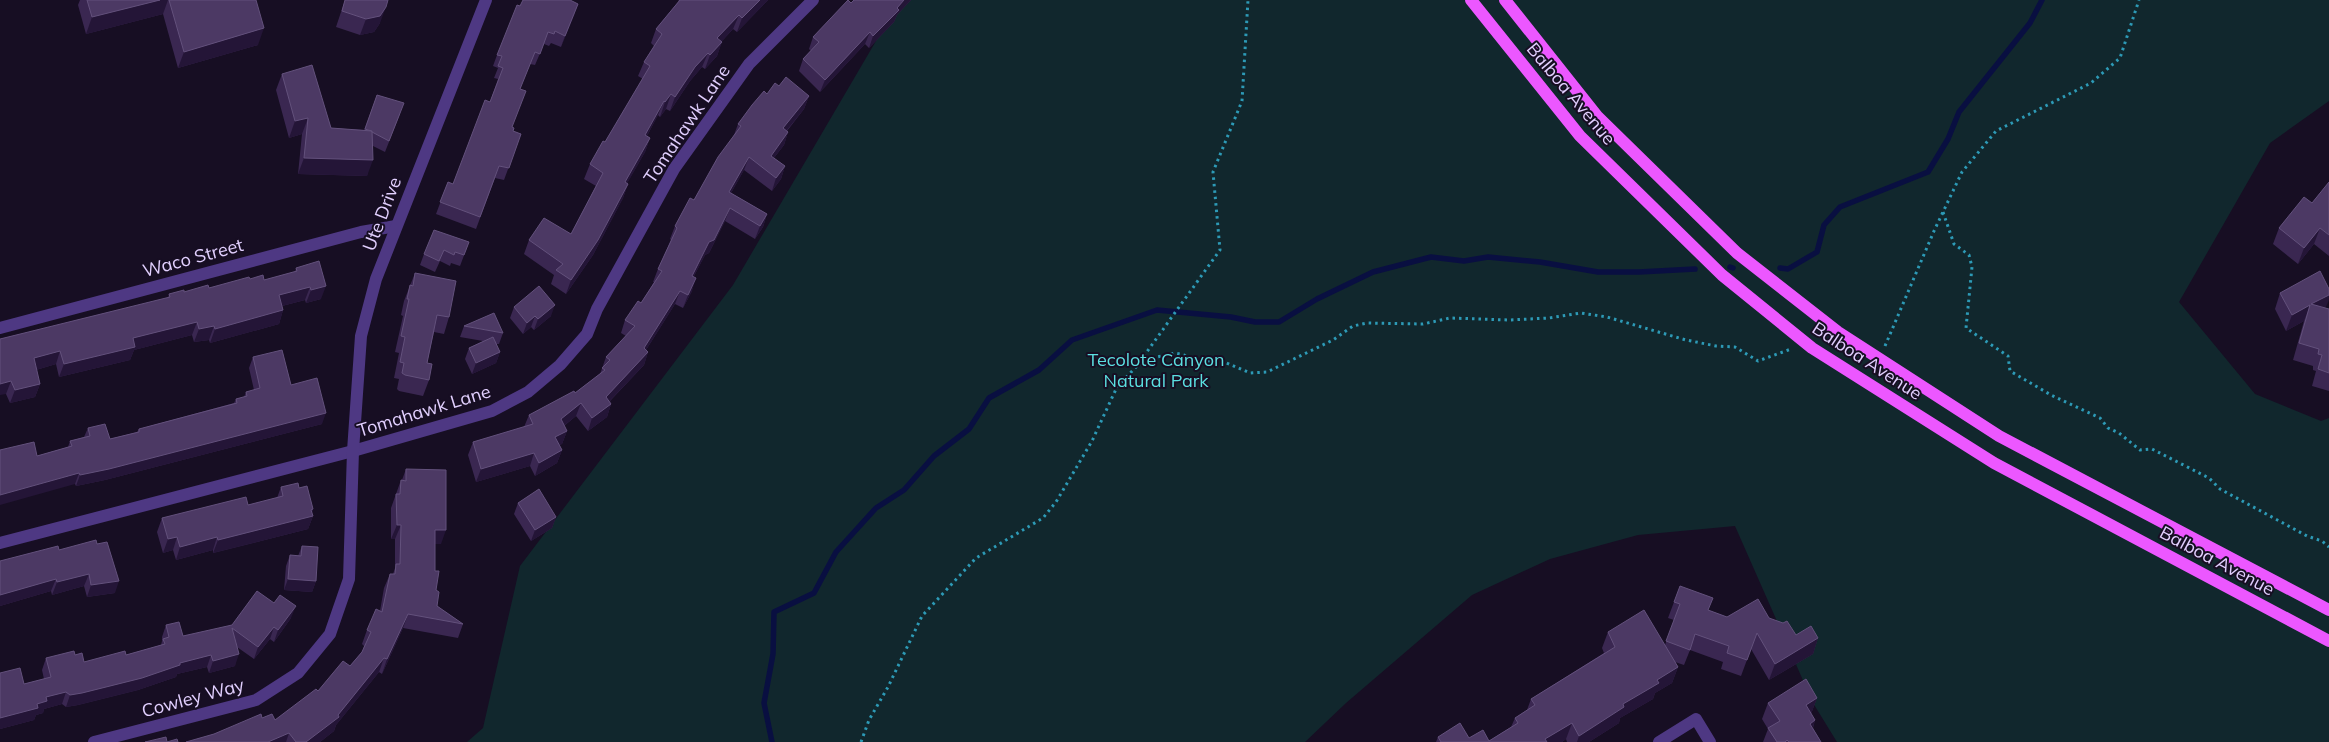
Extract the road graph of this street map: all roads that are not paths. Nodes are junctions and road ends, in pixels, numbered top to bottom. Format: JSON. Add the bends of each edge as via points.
{"nodes":[{"id":1,"x":486,"y":0,"type":"edge"},
{"id":2,"x":813,"y":0,"type":"edge"},
{"id":3,"x":1471,"y":0,"type":"edge"},
{"id":4,"x":1504,"y":0,"type":"edge"},
{"id":5,"x":396,"y":226,"type":"junction"},
{"id":6,"x":0,"y":328,"type":"edge"},
{"id":7,"x":353,"y":451,"type":"junction"},
{"id":8,"x":0,"y":543,"type":"edge"},
{"id":9,"x":2329,"y":610,"type":"edge"},
{"id":10,"x":2329,"y":641,"type":"edge"},
{"id":11,"x":94,"y":742,"type":"edge"},
{"id":12,"x":1659,"y":742,"type":"edge"},
{"id":13,"x":1710,"y":742,"type":"edge"}],
"edges":[{"from":1,"to":5,"type":"street","name":"Ute Drive"},
{"from":2,"to":7,"type":"street","name":"Tomahawk Lane","via":[[748,64],[674,169],[597,309],[587,334],[560,365],[528,392],[492,411]]},
{"from":3,"to":10,"type":"main road","name":"Balboa Avenue","via":[[1580,136],[1722,275],[1808,344],[1994,463]]},
{"from":4,"to":9,"type":"main road","name":"Balboa Avenue","via":[[1597,116],[1737,253],[1838,332],[1999,436]]},
{"from":5,"to":6,"type":"street","name":"Waco Street","via":[[361,232]]},
{"from":5,"to":7,"type":"street","name":"Ute Drive","via":[[376,279],[361,336]]},
{"from":7,"to":8,"type":"street","name":"Tomahawk Lane"},
{"from":7,"to":11,"type":"street","name":"Cowley Way","via":[[349,579],[330,634],[298,673],[256,700]]},
{"from":12,"to":13,"type":"street","via":[[1696,719]]}]}
